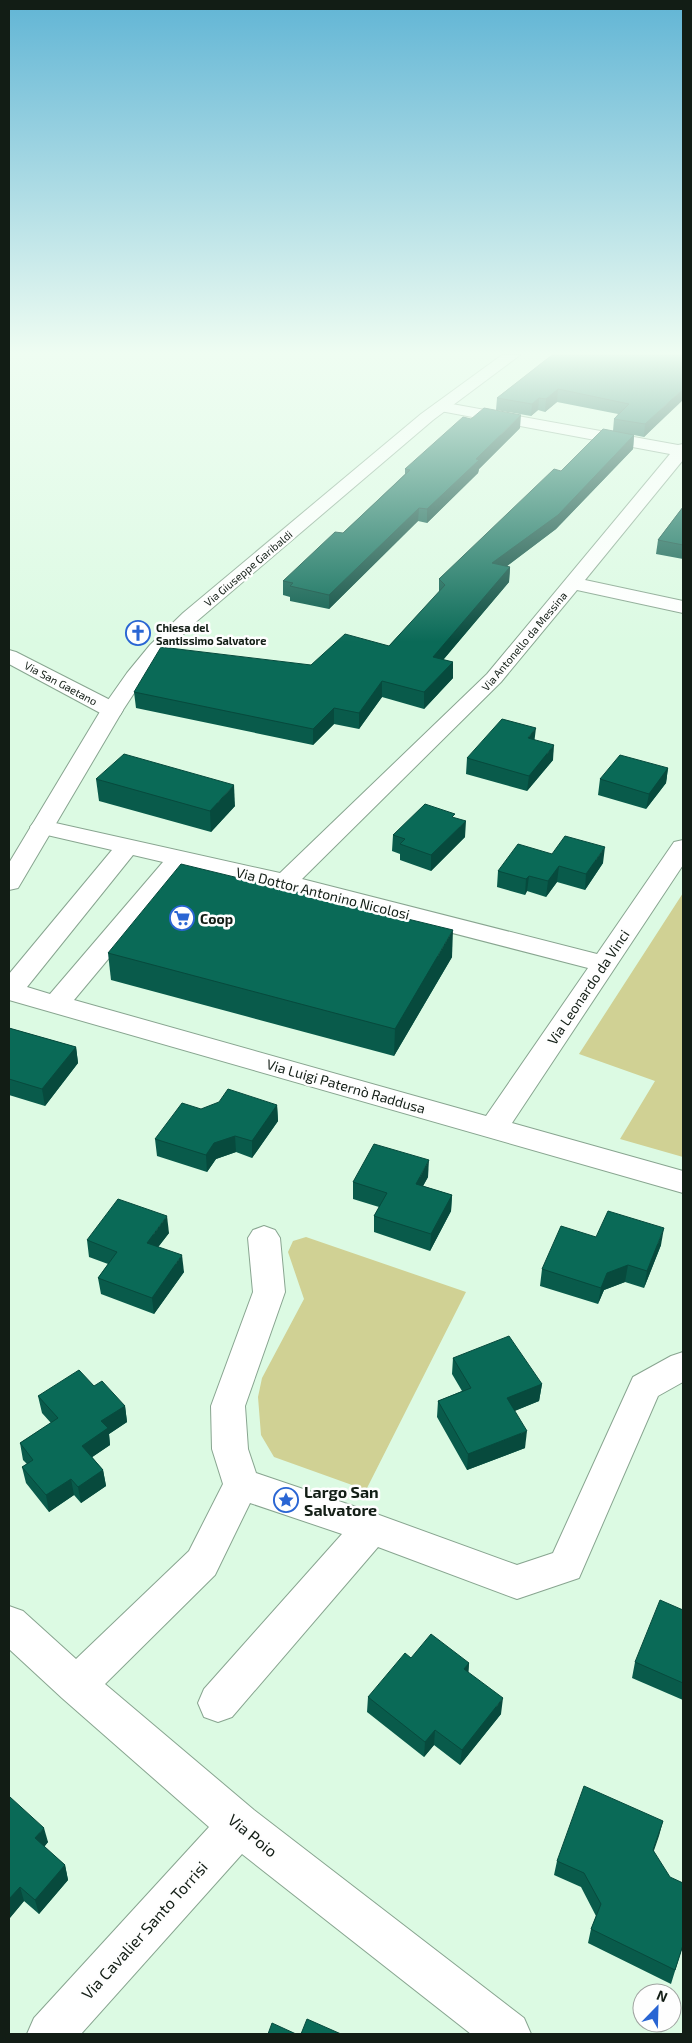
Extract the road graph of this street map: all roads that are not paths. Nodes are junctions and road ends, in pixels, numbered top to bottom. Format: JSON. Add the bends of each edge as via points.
{"nodes":[{"id":1,"x":389,"y":450,"type":"edge"},
{"id":2,"x":682,"y":450,"type":"edge"},
{"id":3,"x":573,"y":583,"type":"junction"},
{"id":4,"x":683,"y":606,"type":"edge"},
{"id":5,"x":9,"y":656,"type":"edge"},
{"id":6,"x":112,"y":710,"type":"junction"},
{"id":7,"x":42,"y":827,"type":"junction"},
{"id":8,"x":127,"y":847,"type":"junction"},
{"id":9,"x":683,"y":847,"type":"edge"},
{"id":10,"x":179,"y":858,"type":"junction"},
{"id":11,"x":285,"y":882,"type":"junction"},
{"id":12,"x":9,"y":883,"type":"edge"},
{"id":13,"x":604,"y":964,"type":"junction"},
{"id":14,"x":9,"y":991,"type":"edge"},
{"id":15,"x":56,"y":1004,"type":"junction"},
{"id":16,"x":493,"y":1128,"type":"junction"},
{"id":17,"x":683,"y":1182,"type":"edge"},
{"id":18,"x":264,"y":1238,"type":"dead end"},
{"id":19,"x":683,"y":1366,"type":"edge"},
{"id":20,"x":241,"y":1484,"type":"junction"},
{"id":21,"x":371,"y":1528,"type":"junction"},
{"id":22,"x":9,"y":1624,"type":"edge"},
{"id":23,"x":76,"y":1685,"type":"junction"},
{"id":24,"x":218,"y":1703,"type":"dead end"},
{"id":25,"x":239,"y":1825,"type":"junction"},
{"id":26,"x":50,"y":2034,"type":"edge"},
{"id":27,"x":508,"y":2034,"type":"edge"}],
"edges":[{"from":1,"to":6,"type":"street","name":"Via Giuseppe Garibaldi","via":[[190,617],[157,649]]},
{"from":2,"to":3,"type":"street","name":"Via Antonello da Messina"},
{"from":3,"to":4,"type":"street"},
{"from":3,"to":11,"type":"street","name":"Via Antonello da Messina","via":[[494,678]]},
{"from":5,"to":6,"type":"street","name":"Via San Gaetano"},
{"from":6,"to":7,"type":"street","name":"Via Giuseppe Garibaldi"},
{"from":7,"to":8,"type":"street","name":"Via Dottor Antonino Nicolosi"},
{"from":7,"to":12,"type":"street","name":"Via Giuseppe Garibaldi"},
{"from":8,"to":10,"type":"street","name":"Via Dottor Antonino Nicolosi"},
{"from":8,"to":14,"type":"street"},
{"from":9,"to":13,"type":"street","name":"Via Leonardo da Vinci"},
{"from":10,"to":11,"type":"street","name":"Via Dottor Antonino Nicolosi"},
{"from":10,"to":15,"type":"street"},
{"from":11,"to":13,"type":"street","name":"Via Dottor Antonino Nicolosi"},
{"from":13,"to":16,"type":"street","name":"Via Leonardo da Vinci"},
{"from":14,"to":15,"type":"street","name":"Via Luigi Paternò Raddusa"},
{"from":15,"to":16,"type":"street","name":"Via Luigi Paternò Raddusa"},
{"from":16,"to":17,"type":"street","name":"Via Luigi Paternò Raddusa"},
{"from":18,"to":20,"type":"street","via":[[269,1292],[228,1406],[230,1449]]},
{"from":19,"to":21,"type":"street","via":[[645,1387],[566,1566],[517,1582]]},
{"from":20,"to":21,"type":"street"},
{"from":20,"to":23,"type":"street","via":[[202,1563]]},
{"from":21,"to":24,"type":"street"},
{"from":22,"to":23,"type":"street","name":"Via Poio"},
{"from":23,"to":25,"type":"street","name":"Via Poio"},
{"from":25,"to":26,"type":"street","name":"Via Cavalier Santo Torrisi"},
{"from":25,"to":27,"type":"street","name":"Via Poio"}]}
